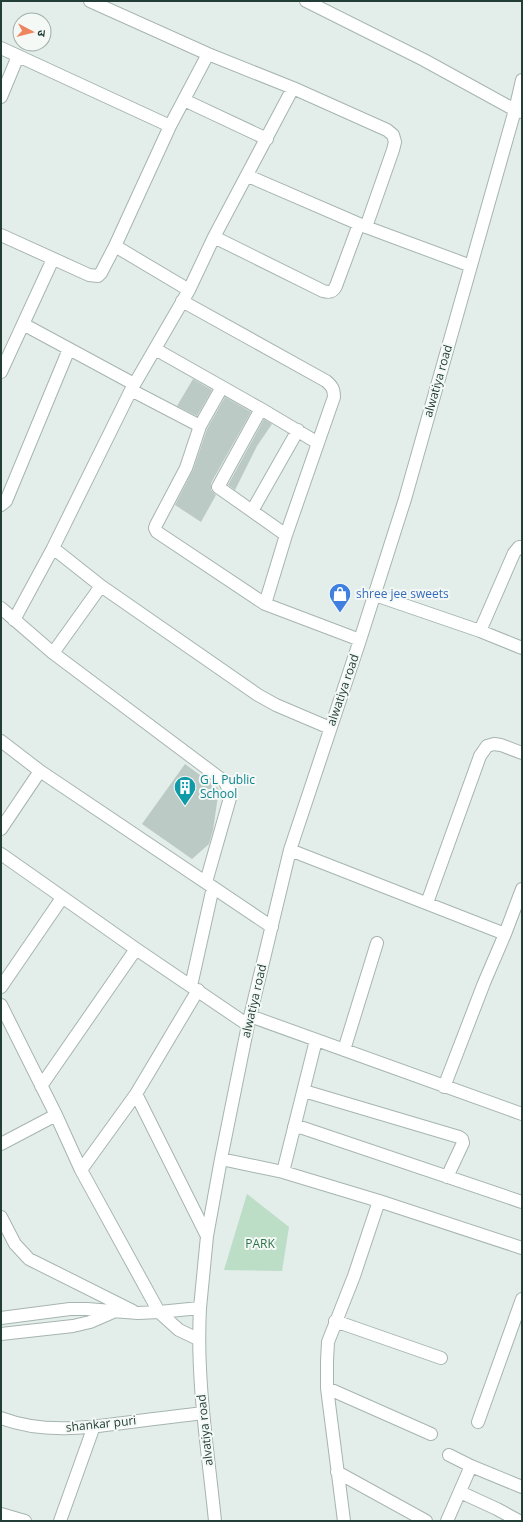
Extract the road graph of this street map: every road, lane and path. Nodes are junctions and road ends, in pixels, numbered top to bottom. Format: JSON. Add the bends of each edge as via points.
{"nodes":[{"id":1,"x":90,"y":1,"type":"edge"},
{"id":2,"x":306,"y":1,"type":"edge"},
{"id":3,"x":1,"y":48,"type":"edge"},
{"id":4,"x":208,"y":54,"type":"junction"},
{"id":5,"x":18,"y":56,"type":"junction"},
{"id":6,"x":522,"y":80,"type":"edge"},
{"id":7,"x":293,"y":88,"type":"junction"},
{"id":8,"x":1,"y":97,"type":"edge"},
{"id":9,"x":184,"y":100,"type":"junction"},
{"id":10,"x":518,"y":111,"type":"edge"},
{"id":11,"x":170,"y":126,"type":"junction"},
{"id":12,"x":267,"y":139,"type":"junction"},
{"id":13,"x":248,"y":176,"type":"junction"},
{"id":14,"x":362,"y":226,"type":"junction"},
{"id":15,"x":1,"y":235,"type":"edge"},
{"id":16,"x":214,"y":238,"type":"junction"},
{"id":17,"x":115,"y":246,"type":"junction"},
{"id":18,"x":53,"y":259,"type":"junction"},
{"id":19,"x":471,"y":266,"type":"junction"},
{"id":20,"x":185,"y":296,"type":"junction"},
{"id":21,"x":23,"y":324,"type":"junction"},
{"id":22,"x":69,"y":349,"type":"junction"},
{"id":23,"x":155,"y":349,"type":"junction"},
{"id":24,"x":1,"y":372,"type":"edge"},
{"id":25,"x":133,"y":387,"type":"junction"},
{"id":26,"x":222,"y":387,"type":"junction"},
{"id":27,"x":261,"y":409,"type":"junction"},
{"id":28,"x":200,"y":426,"type":"junction"},
{"id":29,"x":298,"y":430,"type":"junction"},
{"id":30,"x":318,"y":442,"type":"junction"},
{"id":31,"x":1,"y":506,"type":"edge"},
{"id":32,"x":252,"y":511,"type":"junction"},
{"id":33,"x":286,"y":535,"type":"junction"},
{"id":34,"x":522,"y":547,"type":"edge"},
{"id":35,"x":53,"y":548,"type":"junction"},
{"id":36,"x":101,"y":586,"type":"junction"},
{"id":37,"x":375,"y":595,"type":"junction"},
{"id":38,"x":265,"y":604,"type":"junction"},
{"id":39,"x":1,"y":608,"type":"edge"},
{"id":40,"x":14,"y":620,"type":"junction"},
{"id":41,"x":480,"y":631,"type":"junction"},
{"id":42,"x":360,"y":640,"type":"junction"},
{"id":43,"x":522,"y":648,"type":"edge"},
{"id":44,"x":53,"y":653,"type":"junction"},
{"id":45,"x":330,"y":728,"type":"junction"},
{"id":46,"x":1,"y":741,"type":"edge"},
{"id":47,"x":522,"y":753,"type":"edge"},
{"id":48,"x":40,"y":770,"type":"junction"},
{"id":49,"x":1,"y":829,"type":"edge"},
{"id":50,"x":290,"y":850,"type":"junction"},
{"id":51,"x":1,"y":854,"type":"edge"},
{"id":52,"x":210,"y":884,"type":"junction"},
{"id":53,"x":522,"y":889,"type":"edge"},
{"id":54,"x":62,"y":898,"type":"junction"},
{"id":55,"x":427,"y":903,"type":"junction"},
{"id":56,"x":272,"y":927,"type":"junction"},
{"id":57,"x":505,"y":934,"type":"junction"},
{"id":58,"x":377,"y":943,"type":"dead end"},
{"id":59,"x":136,"y":950,"type":"junction"},
{"id":60,"x":1,"y":987,"type":"edge"},
{"id":61,"x":194,"y":988,"type":"junction"},
{"id":62,"x":1,"y":1005,"type":"edge"},
{"id":63,"x":249,"y":1021,"type":"junction"},
{"id":64,"x":316,"y":1040,"type":"junction"},
{"id":65,"x":344,"y":1050,"type":"junction"},
{"id":66,"x":41,"y":1086,"type":"junction"},
{"id":67,"x":444,"y":1087,"type":"junction"},
{"id":68,"x":304,"y":1091,"type":"junction"},
{"id":69,"x":136,"y":1094,"type":"junction"},
{"id":70,"x":522,"y":1114,"type":"edge"},
{"id":71,"x":56,"y":1115,"type":"junction"},
{"id":72,"x":294,"y":1127,"type":"junction"},
{"id":73,"x":1,"y":1144,"type":"edge"},
{"id":74,"x":221,"y":1159,"type":"junction"},
{"id":75,"x":81,"y":1170,"type":"junction"},
{"id":76,"x":283,"y":1172,"type":"junction"},
{"id":77,"x":447,"y":1177,"type":"junction"},
{"id":78,"x":379,"y":1201,"type":"junction"},
{"id":79,"x":522,"y":1202,"type":"edge"},
{"id":80,"x":1,"y":1217,"type":"edge"},
{"id":81,"x":207,"y":1236,"type":"junction"},
{"id":82,"x":522,"y":1248,"type":"edge"},
{"id":83,"x":522,"y":1299,"type":"edge"},
{"id":84,"x":200,"y":1308,"type":"junction"},
{"id":85,"x":114,"y":1312,"type":"junction"},
{"id":86,"x":159,"y":1312,"type":"junction"},
{"id":87,"x":138,"y":1313,"type":"junction"},
{"id":88,"x":1,"y":1318,"type":"edge"},
{"id":89,"x":335,"y":1322,"type":"junction"},
{"id":90,"x":1,"y":1334,"type":"edge"},
{"id":91,"x":198,"y":1339,"type":"junction"},
{"id":92,"x":441,"y":1358,"type":"dead end"},
{"id":93,"x":327,"y":1388,"type":"junction"},
{"id":94,"x":203,"y":1414,"type":"junction"},
{"id":95,"x":1,"y":1418,"type":"edge"},
{"id":96,"x":478,"y":1422,"type":"dead end"},
{"id":97,"x":94,"y":1426,"type":"junction"},
{"id":98,"x":432,"y":1434,"type":"dead end"},
{"id":99,"x":449,"y":1455,"type":"dead end"},
{"id":100,"x":471,"y":1466,"type":"junction"},
{"id":101,"x":337,"y":1472,"type":"junction"},
{"id":102,"x":522,"y":1487,"type":"edge"},
{"id":103,"x":460,"y":1492,"type":"junction"},
{"id":104,"x":1,"y":1514,"type":"edge"},
{"id":105,"x":25,"y":1521,"type":"edge"},
{"id":106,"x":60,"y":1521,"type":"edge"},
{"id":107,"x":215,"y":1521,"type":"edge"},
{"id":108,"x":344,"y":1521,"type":"edge"},
{"id":109,"x":426,"y":1521,"type":"edge"},
{"id":110,"x":447,"y":1521,"type":"edge"},
{"id":111,"x":519,"y":1521,"type":"edge"}],
"edges":[{"from":1,"to":4,"type":"street"},
{"from":2,"to":10,"type":"street"},
{"from":3,"to":5,"type":"street"},
{"from":4,"to":7,"type":"street"},
{"from":4,"to":9,"type":"street"},
{"from":5,"to":8,"type":"street"},
{"from":5,"to":11,"type":"street"},
{"from":6,"to":10,"type":"street","name":"alwatiya road"},
{"from":7,"to":12,"type":"street"},
{"from":7,"to":14,"type":"street","via":[[393,135],[393,150]]},
{"from":9,"to":11,"type":"street"},
{"from":9,"to":12,"type":"street"},
{"from":10,"to":19,"type":"street","name":"alwatiya road"},
{"from":11,"to":17,"type":"street"},
{"from":12,"to":13,"type":"street"},
{"from":13,"to":14,"type":"street"},
{"from":13,"to":16,"type":"street"},
{"from":14,"to":16,"type":"street","via":[[336,286],[329,293]]},
{"from":14,"to":19,"type":"street"},
{"from":15,"to":18,"type":"street"},
{"from":16,"to":20,"type":"street"},
{"from":17,"to":18,"type":"street","via":[[98,276],[89,275]]},
{"from":17,"to":20,"type":"street"},
{"from":18,"to":21,"type":"street"},
{"from":19,"to":37,"type":"street","name":"alwatiya road"},
{"from":20,"to":23,"type":"street"},
{"from":20,"to":30,"type":"street","via":[[332,385],[334,397]]},
{"from":21,"to":22,"type":"street"},
{"from":21,"to":24,"type":"street"},
{"from":22,"to":25,"type":"street"},
{"from":22,"to":31,"type":"street","via":[[6,501]]},
{"from":23,"to":25,"type":"street"},
{"from":23,"to":26,"type":"street"},
{"from":25,"to":28,"type":"street"},
{"from":25,"to":35,"type":"street"},
{"from":26,"to":27,"type":"street"},
{"from":26,"to":28,"type":"street"},
{"from":27,"to":29,"type":"street"},
{"from":27,"to":32,"type":"street","via":[[218,487]]},
{"from":28,"to":38,"type":"street","via":[[186,468],[155,528],[157,532]]},
{"from":29,"to":30,"type":"street"},
{"from":29,"to":32,"type":"street"},
{"from":30,"to":33,"type":"street"},
{"from":32,"to":33,"type":"street"},
{"from":33,"to":38,"type":"street"},
{"from":34,"to":41,"type":"street","via":[[514,552]]},
{"from":35,"to":36,"type":"street"},
{"from":35,"to":40,"type":"street"},
{"from":36,"to":44,"type":"street"},
{"from":36,"to":45,"type":"street","via":[[258,695]]},
{"from":37,"to":41,"type":"street"},
{"from":37,"to":42,"type":"street","name":"alwatiya road"},
{"from":38,"to":42,"type":"street"},
{"from":39,"to":40,"type":"street"},
{"from":40,"to":44,"type":"street"},
{"from":41,"to":43,"type":"street"},
{"from":42,"to":45,"type":"street","name":"alwatiya road"},
{"from":44,"to":52,"type":"street","via":[[225,782],[230,798]]},
{"from":45,"to":50,"type":"street","name":"alwatiya road"},
{"from":46,"to":48,"type":"street"},
{"from":47,"to":55,"type":"street","via":[[494,744],[487,746],[480,756]]},
{"from":48,"to":49,"type":"street"},
{"from":48,"to":52,"type":"street"},
{"from":50,"to":55,"type":"street"},
{"from":50,"to":56,"type":"street","name":"alwatiya road"},
{"from":51,"to":54,"type":"street"},
{"from":52,"to":56,"type":"street"},
{"from":52,"to":61,"type":"street"},
{"from":53,"to":57,"type":"street"},
{"from":54,"to":59,"type":"street"},
{"from":54,"to":60,"type":"street"},
{"from":55,"to":57,"type":"street"},
{"from":56,"to":63,"type":"street","name":"alwatiya road"},
{"from":57,"to":67,"type":"street"},
{"from":58,"to":65,"type":"street"},
{"from":59,"to":61,"type":"street"},
{"from":59,"to":66,"type":"street"},
{"from":61,"to":63,"type":"street"},
{"from":61,"to":69,"type":"street"},
{"from":62,"to":66,"type":"street"},
{"from":63,"to":64,"type":"street"},
{"from":63,"to":74,"type":"street","name":"alwatiya road"},
{"from":64,"to":65,"type":"street"},
{"from":64,"to":68,"type":"street"},
{"from":65,"to":67,"type":"street"},
{"from":66,"to":71,"type":"street"},
{"from":67,"to":70,"type":"street"},
{"from":68,"to":72,"type":"street"},
{"from":68,"to":77,"type":"street","via":[[459,1137],[463,1143]]},
{"from":69,"to":75,"type":"street"},
{"from":69,"to":81,"type":"street"},
{"from":71,"to":73,"type":"street"},
{"from":71,"to":75,"type":"street"},
{"from":72,"to":76,"type":"street"},
{"from":72,"to":77,"type":"street"},
{"from":74,"to":76,"type":"street"},
{"from":74,"to":81,"type":"street","name":"alwatiya road"},
{"from":75,"to":86,"type":"street"},
{"from":76,"to":78,"type":"street"},
{"from":77,"to":79,"type":"street"},
{"from":78,"to":82,"type":"street"},
{"from":78,"to":89,"type":"street","via":[[354,1276]]},
{"from":80,"to":87,"type":"street","via":[[15,1244],[29,1259]]},
{"from":81,"to":84,"type":"street","name":"alwatiya road"},
{"from":83,"to":96,"type":"street"},
{"from":84,"to":86,"type":"street"},
{"from":84,"to":91,"type":"street","name":"alvatiya road"},
{"from":85,"to":87,"type":"street"},
{"from":85,"to":88,"type":"street","via":[[87,1308]]},
{"from":85,"to":90,"type":"street","via":[[73,1326]]},
{"from":86,"to":87,"type":"street"},
{"from":86,"to":91,"type":"street","via":[[179,1330]]},
{"from":89,"to":92,"type":"street"},
{"from":89,"to":93,"type":"street","via":[[328,1342]]},
{"from":91,"to":94,"type":"street","name":"alvatiya road"},
{"from":93,"to":98,"type":"street"},
{"from":93,"to":101,"type":"street"},
{"from":94,"to":97,"type":"street","name":"shankar puri"},
{"from":94,"to":107,"type":"street","name":"alvatiya road"},
{"from":95,"to":97,"type":"street","name":"shankar puri","via":[[42,1428]]},
{"from":97,"to":106,"type":"street"},
{"from":99,"to":100,"type":"street"},
{"from":100,"to":102,"type":"street"},
{"from":100,"to":103,"type":"street"},
{"from":101,"to":108,"type":"street"},
{"from":101,"to":109,"type":"street"},
{"from":103,"to":110,"type":"street"},
{"from":103,"to":111,"type":"street"},
{"from":104,"to":105,"type":"street"}]}
